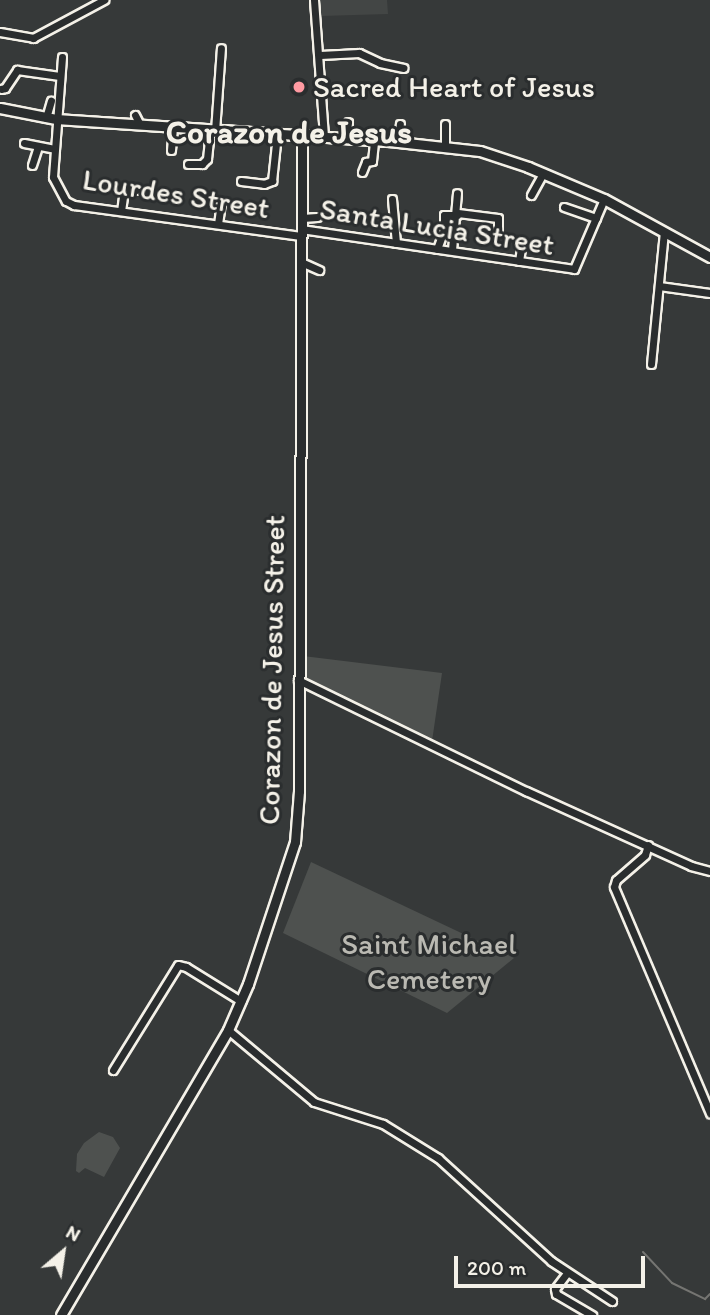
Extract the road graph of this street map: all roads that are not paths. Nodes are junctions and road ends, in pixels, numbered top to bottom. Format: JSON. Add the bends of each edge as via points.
{"nodes":[{"id":1,"x":104,"y":0,"type":"edge"},
{"id":2,"x":314,"y":0,"type":"edge"},
{"id":3,"x":1,"y":32,"type":"edge"},
{"id":4,"x":0,"y":42,"type":"edge"},
{"id":5,"x":221,"y":48,"type":"dead end"},
{"id":6,"x":320,"y":55,"type":"junction"},
{"id":7,"x":62,"y":57,"type":"dead end"},
{"id":8,"x":403,"y":68,"type":"dead end"},
{"id":9,"x":60,"y":76,"type":"junction"},
{"id":10,"x":1,"y":89,"type":"edge"},
{"id":11,"x":51,"y":101,"type":"dead end"},
{"id":12,"x":0,"y":108,"type":"edge"},
{"id":13,"x":135,"y":115,"type":"dead end"},
{"id":14,"x":51,"y":118,"type":"junction"},
{"id":15,"x":348,"y":122,"type":"dead end"},
{"id":16,"x":400,"y":124,"type":"dead end"},
{"id":17,"x":445,"y":124,"type":"dead end"},
{"id":18,"x":140,"y":125,"type":"junction"},
{"id":19,"x":173,"y":128,"type":"junction"},
{"id":20,"x":212,"y":130,"type":"junction"},
{"id":21,"x":277,"y":134,"type":"junction"},
{"id":22,"x":302,"y":136,"type":"junction"},
{"id":23,"x":324,"y":137,"type":"junction"},
{"id":24,"x":346,"y":139,"type":"junction"},
{"id":25,"x":374,"y":141,"type":"junction"},
{"id":26,"x":398,"y":142,"type":"junction"},
{"id":27,"x":24,"y":143,"type":"dead end"},
{"id":28,"x":445,"y":146,"type":"junction"},
{"id":29,"x":38,"y":147,"type":"junction"},
{"id":30,"x":54,"y":149,"type":"junction"},
{"id":31,"x":171,"y":150,"type":"dead end"},
{"id":32,"x":188,"y":164,"type":"dead end"},
{"id":33,"x":32,"y":165,"type":"dead end"},
{"id":34,"x":362,"y":172,"type":"dead end"},
{"id":35,"x":543,"y":173,"type":"junction"},
{"id":36,"x":241,"y":181,"type":"dead end"},
{"id":37,"x":136,"y":193,"type":"dead end"},
{"id":38,"x":457,"y":193,"type":"dead end"},
{"id":39,"x":79,"y":195,"type":"dead end"},
{"id":40,"x":531,"y":195,"type":"dead end"},
{"id":41,"x":392,"y":199,"type":"dead end"},
{"id":42,"x":604,"y":199,"type":"junction"},
{"id":43,"x":221,"y":202,"type":"dead end"},
{"id":44,"x":78,"y":206,"type":"junction"},
{"id":45,"x":564,"y":207,"type":"dead end"},
{"id":46,"x":120,"y":213,"type":"junction"},
{"id":47,"x":457,"y":214,"type":"junction"},
{"id":48,"x":317,"y":217,"type":"dead end"},
{"id":49,"x":302,"y":218,"type":"junction"},
{"id":50,"x":596,"y":218,"type":"junction"},
{"id":51,"x":218,"y":224,"type":"junction"},
{"id":52,"x":498,"y":229,"type":"dead end"},
{"id":53,"x":664,"y":232,"type":"junction"},
{"id":54,"x":301,"y":233,"type":"junction"},
{"id":55,"x":396,"y":243,"type":"junction"},
{"id":56,"x":482,"y":245,"type":"dead end"},
{"id":57,"x":522,"y":248,"type":"dead end"},
{"id":58,"x":437,"y":249,"type":"junction"},
{"id":59,"x":452,"y":250,"type":"junction"},
{"id":60,"x":481,"y":255,"type":"junction"},
{"id":61,"x":304,"y":257,"type":"junction"},
{"id":62,"x":710,"y":257,"type":"edge"},
{"id":63,"x":519,"y":261,"type":"junction"},
{"id":64,"x":574,"y":269,"type":"junction"},
{"id":65,"x":319,"y":270,"type":"dead end"},
{"id":66,"x":573,"y":279,"type":"dead end"},
{"id":67,"x":659,"y":286,"type":"junction"},
{"id":68,"x":710,"y":293,"type":"edge"},
{"id":69,"x":651,"y":365,"type":"dead end"},
{"id":70,"x":298,"y":680,"type":"junction"},
{"id":71,"x":648,"y":845,"type":"junction"},
{"id":72,"x":710,"y":871,"type":"edge"},
{"id":73,"x":241,"y":1001,"type":"junction"},
{"id":74,"x":228,"y":1030,"type":"junction"},
{"id":75,"x":113,"y":1070,"type":"dead end"},
{"id":76,"x":710,"y":1113,"type":"edge"},
{"id":77,"x":567,"y":1273,"type":"junction"},
{"id":78,"x":612,"y":1301,"type":"dead end"},
{"id":79,"x":61,"y":1315,"type":"edge"},
{"id":80,"x":593,"y":1315,"type":"edge"}],
"edges":[{"from":1,"to":3,"type":"street","via":[[33,38]]},
{"from":2,"to":6,"type":"street"},
{"from":3,"to":4,"type":"street"},
{"from":5,"to":20,"type":"street"},
{"from":6,"to":8,"type":"street","via":[[359,53]]},
{"from":6,"to":23,"type":"street"},
{"from":7,"to":9,"type":"street","name":"Lourdes Street"},
{"from":9,"to":10,"type":"street","via":[[18,70]]},
{"from":9,"to":14,"type":"street","name":"Lourdes Street"},
{"from":11,"to":14,"type":"street"},
{"from":12,"to":14,"type":"street"},
{"from":13,"to":18,"type":"street"},
{"from":14,"to":18,"type":"street","via":[[94,117]]},
{"from":14,"to":30,"type":"street","name":"Lourdes Street"},
{"from":15,"to":24,"type":"street"},
{"from":16,"to":26,"type":"street"},
{"from":17,"to":28,"type":"street"},
{"from":18,"to":19,"type":"street"},
{"from":19,"to":20,"type":"street"},
{"from":19,"to":31,"type":"street"},
{"from":20,"to":21,"type":"street"},
{"from":20,"to":32,"type":"street","via":[[207,159],[202,164]]},
{"from":21,"to":22,"type":"street"},
{"from":21,"to":36,"type":"street","via":[[272,181]]},
{"from":22,"to":23,"type":"street"},
{"from":22,"to":49,"type":"street","name":"Corazon de Jesus Street"},
{"from":23,"to":24,"type":"street"},
{"from":24,"to":25,"type":"street"},
{"from":25,"to":26,"type":"street"},
{"from":25,"to":34,"type":"street","via":[[372,161],[366,162]]},
{"from":26,"to":28,"type":"street"},
{"from":27,"to":29,"type":"street"},
{"from":28,"to":35,"type":"street","via":[[480,151]]},
{"from":29,"to":30,"type":"street"},
{"from":29,"to":33,"type":"street"},
{"from":30,"to":44,"type":"street","name":"Lourdes Street","via":[[55,186],[66,201]]},
{"from":35,"to":40,"type":"street"},
{"from":35,"to":42,"type":"street"},
{"from":37,"to":46,"type":"street","via":[[124,190]]},
{"from":38,"to":47,"type":"street"},
{"from":39,"to":44,"type":"street"},
{"from":41,"to":55,"type":"street"},
{"from":42,"to":50,"type":"street","name":"Santa Lucia Street"},
{"from":42,"to":53,"type":"street"},
{"from":43,"to":51,"type":"street"},
{"from":44,"to":46,"type":"street","name":"Lourdes Street"},
{"from":45,"to":50,"type":"street"},
{"from":46,"to":51,"type":"street","name":"Lourdes Street"},
{"from":47,"to":52,"type":"street","via":[[498,218]]},
{"from":47,"to":58,"type":"street","via":[[444,215]]},
{"from":47,"to":59,"type":"street"},
{"from":48,"to":49,"type":"street"},
{"from":49,"to":54,"type":"street","name":"Corazon de Jesus Street"},
{"from":50,"to":64,"type":"street","name":"Santa Lucia Street"},
{"from":51,"to":54,"type":"street","name":"Lourdes Street"},
{"from":53,"to":62,"type":"street"},
{"from":53,"to":67,"type":"street"},
{"from":54,"to":55,"type":"street","name":"Santa Lucia Street"},
{"from":54,"to":61,"type":"street","name":"Corazon de Jesus Street"},
{"from":55,"to":58,"type":"street","name":"Santa Lucia Street"},
{"from":56,"to":60,"type":"street"},
{"from":57,"to":63,"type":"street"},
{"from":58,"to":59,"type":"street","name":"Santa Lucia Street"},
{"from":59,"to":60,"type":"street","name":"Santa Lucia Street"},
{"from":60,"to":63,"type":"street","name":"Santa Lucia Street"},
{"from":61,"to":65,"type":"street"},
{"from":61,"to":70,"type":"street","name":"Corazon de Jesus Street"},
{"from":63,"to":64,"type":"street","name":"Santa Lucia Street"},
{"from":64,"to":66,"type":"street"},
{"from":67,"to":68,"type":"street"},
{"from":67,"to":69,"type":"street"},
{"from":70,"to":71,"type":"street"},
{"from":70,"to":73,"type":"street","name":"Corazon de Jesus Street","via":[[295,842]]},
{"from":71,"to":72,"type":"street"},
{"from":71,"to":76,"type":"street","via":[[645,855],[614,887]]},
{"from":73,"to":74,"type":"street","name":"Corazon de Jesus Street"},
{"from":73,"to":75,"type":"street","via":[[178,965]]},
{"from":74,"to":77,"type":"street","via":[[314,1102],[383,1124],[438,1158]]},
{"from":74,"to":79,"type":"street","name":"Corazon de Jesus Street"},
{"from":77,"to":78,"type":"street"},
{"from":77,"to":80,"type":"street","via":[[556,1294]]}]}
